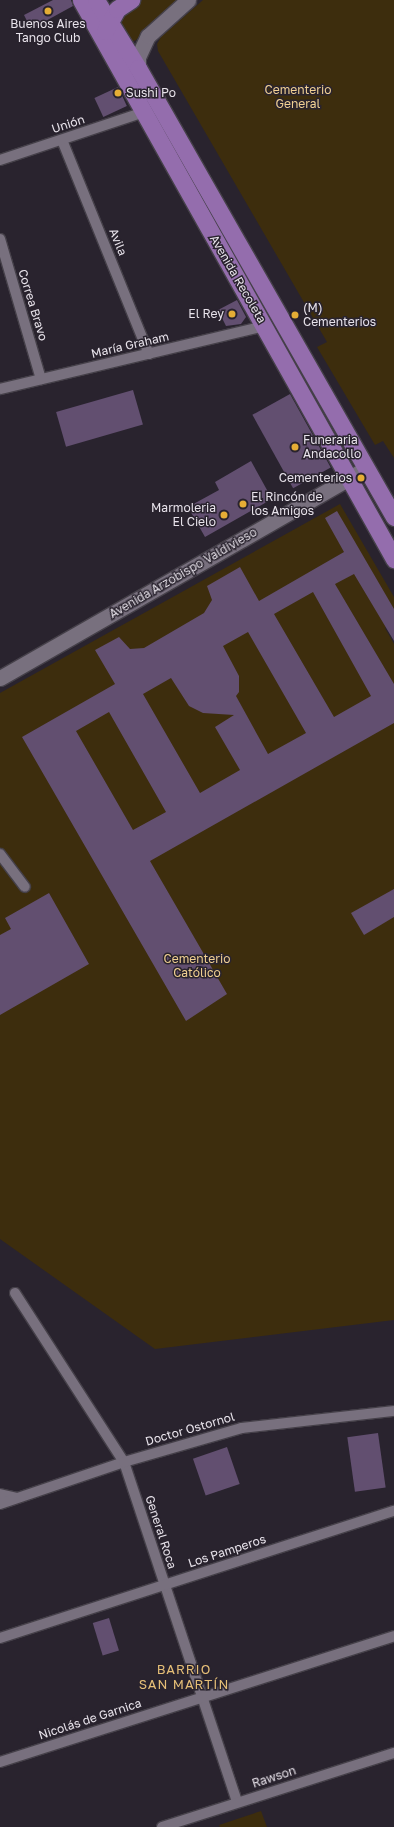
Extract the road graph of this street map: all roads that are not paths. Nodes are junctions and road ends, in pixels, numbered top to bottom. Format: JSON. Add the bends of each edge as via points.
{"nodes":[{"id":1,"x":81,"y":0,"type":"edge"},
{"id":2,"x":96,"y":0,"type":"edge"},
{"id":3,"x":131,"y":0,"type":"edge"},
{"id":4,"x":188,"y":0,"type":"edge"},
{"id":5,"x":109,"y":21,"type":"junction"},
{"id":6,"x":103,"y":40,"type":"junction"},
{"id":7,"x":138,"y":68,"type":"junction"},
{"id":8,"x":144,"y":112,"type":"junction"},
{"id":9,"x":62,"y":140,"type":"junction"},
{"id":10,"x":0,"y":160,"type":"edge"},
{"id":11,"x":0,"y":239,"type":"edge"},
{"id":12,"x":265,"y":326,"type":"junction"},
{"id":13,"x":149,"y":354,"type":"junction"},
{"id":14,"x":41,"y":379,"type":"junction"},
{"id":15,"x":0,"y":389,"type":"edge"},
{"id":16,"x":366,"y":468,"type":"junction"},
{"id":17,"x":349,"y":478,"type":"junction"},
{"id":18,"x":394,"y":517,"type":"edge"},
{"id":19,"x":394,"y":559,"type":"edge"},
{"id":20,"x":0,"y":678,"type":"edge"},
{"id":21,"x":0,"y":854,"type":"edge"},
{"id":22,"x":25,"y":887,"type":"dead end"},
{"id":23,"x":16,"y":1292,"type":"dead end"},
{"id":24,"x":394,"y":1410,"type":"edge"},
{"id":25,"x":124,"y":1462,"type":"junction"},
{"id":26,"x":0,"y":1494,"type":"edge"},
{"id":27,"x":17,"y":1498,"type":"junction"},
{"id":28,"x":0,"y":1504,"type":"edge"},
{"id":29,"x":394,"y":1511,"type":"edge"},
{"id":30,"x":165,"y":1585,"type":"junction"},
{"id":31,"x":394,"y":1636,"type":"edge"},
{"id":32,"x":0,"y":1638,"type":"edge"},
{"id":33,"x":202,"y":1697,"type":"junction"},
{"id":34,"x":394,"y":1752,"type":"edge"},
{"id":35,"x":0,"y":1762,"type":"edge"},
{"id":36,"x":237,"y":1802,"type":"junction"},
{"id":37,"x":162,"y":1827,"type":"edge"}],
"edges":[{"from":1,"to":6,"type":"main road","name":"Avenida Recoleta"},
{"from":2,"to":5,"type":"main road","name":"Avenida Recoleta"},
{"from":3,"to":5,"type":"main road","via":[[117,10]]},
{"from":4,"to":7,"type":"main road","via":[[148,36],[138,57]]},
{"from":5,"to":6,"type":"main road"},
{"from":5,"to":7,"type":"main road","name":"Avenida Recoleta"},
{"from":6,"to":8,"type":"main road","name":"Avenida Recoleta"},
{"from":7,"to":16,"type":"main road","name":"Avenida Recoleta"},
{"from":8,"to":9,"type":"street","name":"Unión"},
{"from":8,"to":12,"type":"main road","name":"Avenida Recoleta"},
{"from":9,"to":10,"type":"street","name":"Unión"},
{"from":9,"to":13,"type":"street","name":"Avila"},
{"from":11,"to":14,"type":"street","name":"Correa Bravo"},
{"from":12,"to":13,"type":"street","name":"María Graham"},
{"from":12,"to":17,"type":"main road","name":"Avenida Recoleta"},
{"from":13,"to":14,"type":"street","name":"María Graham"},
{"from":14,"to":15,"type":"street","name":"María Graham"},
{"from":16,"to":17,"type":"main road","name":"Avenida Arzobispo Valdivieso"},
{"from":16,"to":18,"type":"main road","name":"Avenida Recoleta"},
{"from":17,"to":19,"type":"main road","name":"Avenida Recoleta"},
{"from":17,"to":20,"type":"main road","name":"Avenida Arzobispo Valdivieso"},
{"from":21,"to":22,"type":"street"},
{"from":23,"to":25,"type":"street","name":"General Roca"},
{"from":24,"to":25,"type":"street","name":"Doctor Ostornol","via":[[242,1428]]},
{"from":25,"to":27,"type":"street","name":"Doctor Ostornol"},
{"from":25,"to":30,"type":"street","name":"General Roca"},
{"from":26,"to":27,"type":"street"},
{"from":27,"to":28,"type":"street","name":"Doctor Ostornol"},
{"from":29,"to":30,"type":"street","name":"Los Pamperos"},
{"from":30,"to":32,"type":"street","name":"Los Pamperos"},
{"from":30,"to":33,"type":"street","name":"General Roca"},
{"from":31,"to":33,"type":"street","name":"Nicolás de Garnica"},
{"from":33,"to":35,"type":"street","name":"Nicolás de Garnica"},
{"from":33,"to":36,"type":"street","name":"General Roca"},
{"from":34,"to":36,"type":"street","name":"Rawson"},
{"from":36,"to":37,"type":"street","name":"Rawson"}]}
